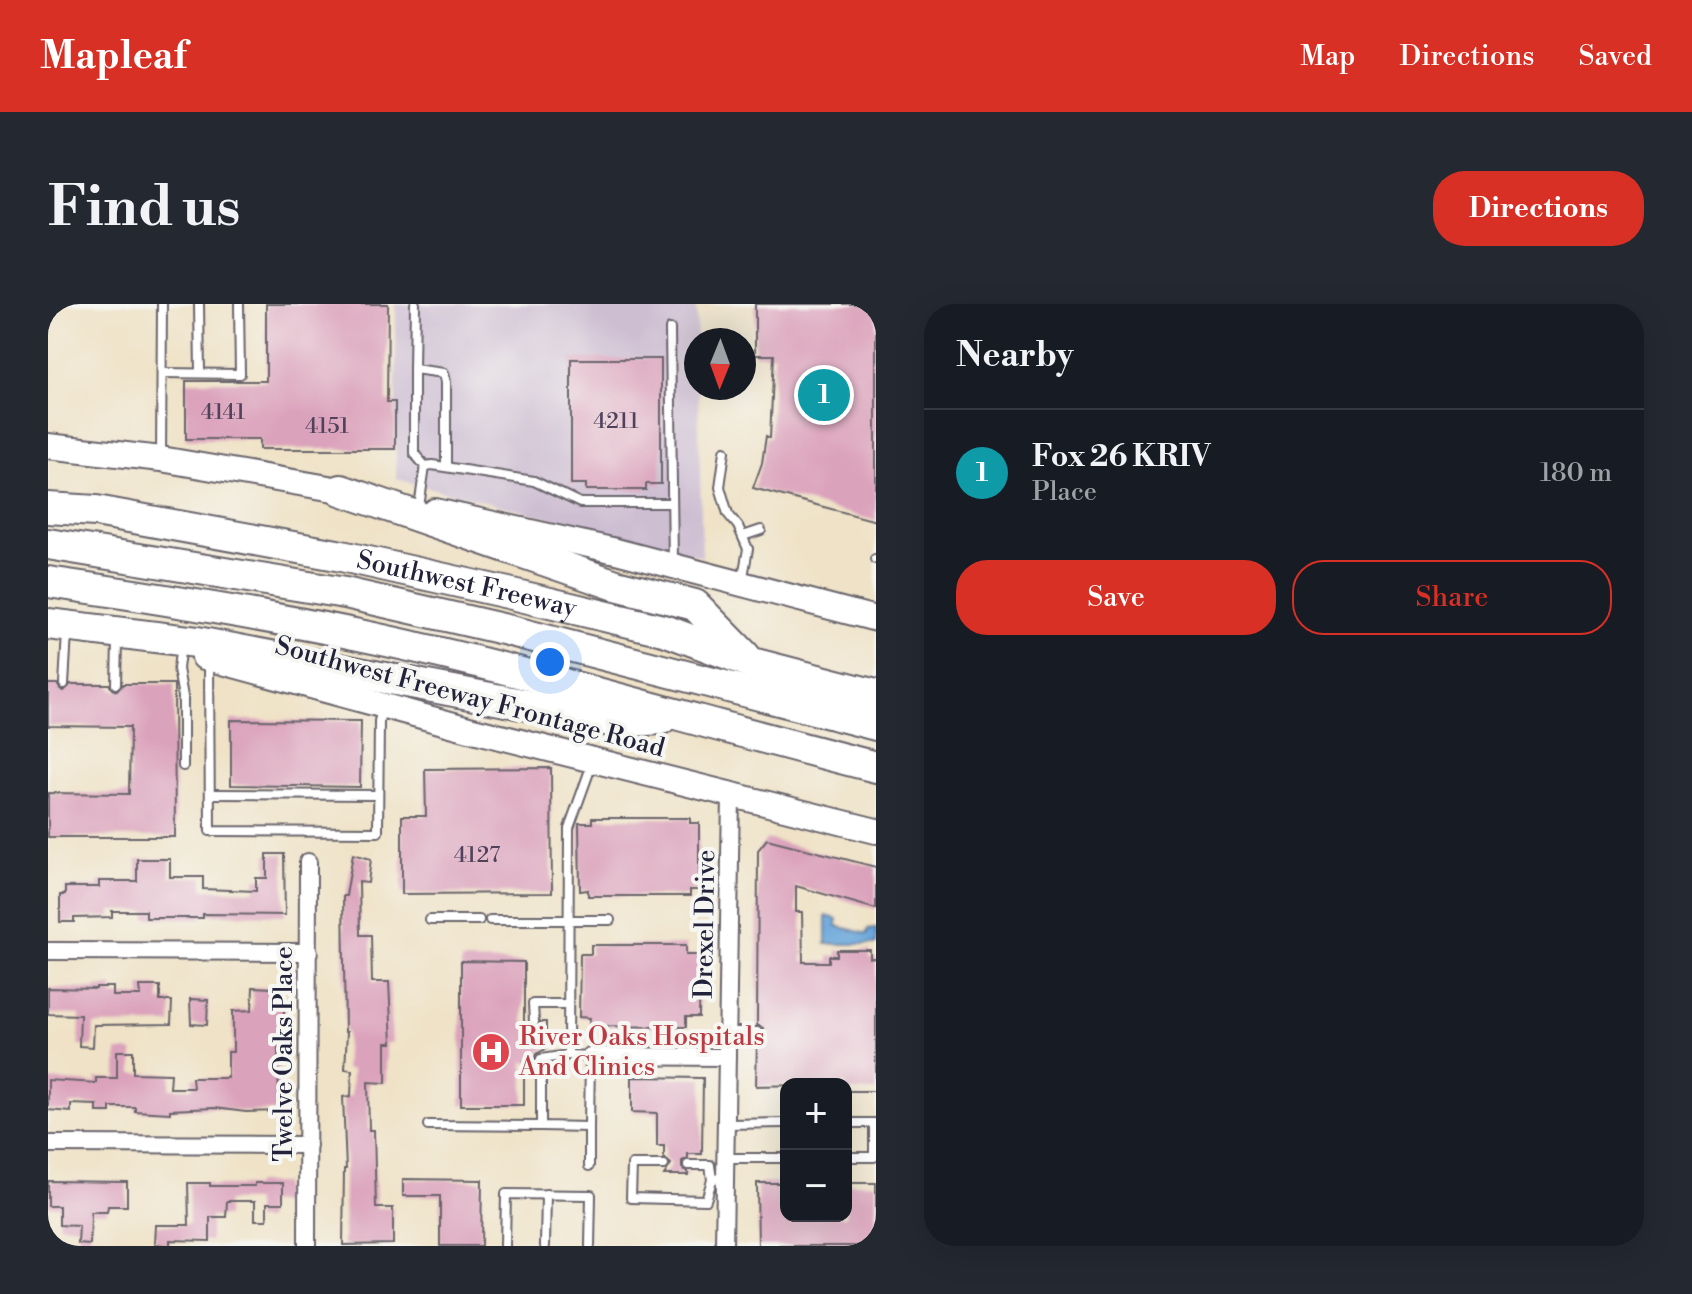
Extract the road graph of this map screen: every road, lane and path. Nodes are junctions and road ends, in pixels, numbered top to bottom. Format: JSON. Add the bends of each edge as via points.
{"nodes":[{"id":1,"x":162,"y":304,"type":"edge"},
{"id":2,"x":199,"y":304,"type":"edge"},
{"id":3,"x":239,"y":304,"type":"edge"},
{"id":4,"x":415,"y":304,"type":"edge"},
{"id":5,"x":670,"y":329,"type":"dead end"},
{"id":6,"x":414,"y":369,"type":"junction"},
{"id":7,"x":162,"y":373,"type":"junction"},
{"id":8,"x":200,"y":373,"type":"junction"},
{"id":9,"x":48,"y":446,"type":"edge"},
{"id":10,"x":725,"y":451,"type":"dead end"},
{"id":11,"x":161,"y":459,"type":"junction"},
{"id":12,"x":425,"y":466,"type":"junction"},
{"id":13,"x":446,"y":467,"type":"junction"},
{"id":14,"x":341,"y":490,"type":"junction"},
{"id":15,"x":672,"y":503,"type":"junction"},
{"id":16,"x":48,"y":507,"type":"edge"},
{"id":17,"x":419,"y":507,"type":"junction"},
{"id":18,"x":761,"y":530,"type":"dead end"},
{"id":19,"x":743,"y":536,"type":"junction"},
{"id":20,"x":48,"y":544,"type":"edge"},
{"id":21,"x":673,"y":566,"type":"junction"},
{"id":22,"x":48,"y":582,"type":"edge"},
{"id":23,"x":742,"y":584,"type":"junction"},
{"id":24,"x":876,"y":619,"type":"edge"},
{"id":25,"x":54,"y":629,"type":"edge"},
{"id":26,"x":117,"y":641,"type":"junction"},
{"id":27,"x":180,"y":652,"type":"junction"},
{"id":28,"x":209,"y":658,"type":"junction"},
{"id":29,"x":752,"y":663,"type":"junction"},
{"id":30,"x":64,"y":684,"type":"dead end"},
{"id":31,"x":116,"y":684,"type":"dead end"},
{"id":32,"x":876,"y":695,"type":"edge"},
{"id":33,"x":383,"y":705,"type":"junction"},
{"id":34,"x":685,"y":717,"type":"junction"},
{"id":35,"x":876,"y":725,"type":"edge"},
{"id":36,"x":593,"y":759,"type":"junction"},
{"id":37,"x":183,"y":766,"type":"dead end"},
{"id":38,"x":876,"y":767,"type":"edge"},
{"id":39,"x":210,"y":794,"type":"junction"},
{"id":40,"x":731,"y":794,"type":"junction"},
{"id":41,"x":378,"y":795,"type":"junction"},
{"id":42,"x":876,"y":831,"type":"edge"},
{"id":43,"x":308,"y":862,"type":"dead end"},
{"id":44,"x":430,"y":920,"type":"dead end"},
{"id":45,"x":479,"y":920,"type":"dead end"},
{"id":46,"x":490,"y":920,"type":"dead end"},
{"id":47,"x":569,"y":920,"type":"junction"},
{"id":48,"x":610,"y":920,"type":"dead end"},
{"id":49,"x":48,"y":951,"type":"edge"},
{"id":50,"x":309,"y":952,"type":"junction"},
{"id":51,"x":568,"y":1004,"type":"junction"},
{"id":52,"x":534,"y":1022,"type":"dead end"},
{"id":53,"x":727,"y":1032,"type":"junction"},
{"id":54,"x":757,"y":1032,"type":"dead end"},
{"id":55,"x":568,"y":1055,"type":"junction"},
{"id":56,"x":590,"y":1056,"type":"junction"},
{"id":57,"x":727,"y":1057,"type":"junction"},
{"id":58,"x":780,"y":1123,"type":"edge"},
{"id":59,"x":852,"y":1123,"type":"edge"},
{"id":60,"x":726,"y":1124,"type":"junction"},
{"id":61,"x":428,"y":1125,"type":"dead end"},
{"id":62,"x":541,"y":1126,"type":"junction"},
{"id":63,"x":589,"y":1127,"type":"junction"},
{"id":64,"x":48,"y":1144,"type":"edge"},
{"id":65,"x":308,"y":1145,"type":"junction"},
{"id":66,"x":852,"y":1157,"type":"edge"},
{"id":67,"x":725,"y":1158,"type":"junction"},
{"id":68,"x":780,"y":1158,"type":"edge"},
{"id":69,"x":664,"y":1165,"type":"dead end"},
{"id":70,"x":688,"y":1165,"type":"dead end"},
{"id":71,"x":589,"y":1166,"type":"dead end"},
{"id":72,"x":718,"y":1178,"type":"junction"},
{"id":73,"x":546,"y":1194,"type":"junction"},
{"id":74,"x":307,"y":1246,"type":"edge"},
{"id":75,"x":505,"y":1246,"type":"edge"},
{"id":76,"x":545,"y":1246,"type":"edge"},
{"id":77,"x":590,"y":1246,"type":"edge"},
{"id":78,"x":724,"y":1246,"type":"edge"}],
"edges":[{"from":1,"to":7,"type":"lane"},
{"from":2,"to":8,"type":"lane"},
{"from":3,"to":8,"type":"lane","via":[[240,374]]},
{"from":4,"to":6,"type":"lane"},
{"from":5,"to":15,"type":"lane"},
{"from":6,"to":12,"type":"lane","via":[[414,453]]},
{"from":6,"to":13,"type":"lane","via":[[444,373]]},
{"from":7,"to":8,"type":"lane"},
{"from":7,"to":11,"type":"lane"},
{"from":9,"to":11,"type":"main road"},
{"from":10,"to":19,"type":"lane","via":[[722,500]]},
{"from":11,"to":14,"type":"main road"},
{"from":12,"to":13,"type":"lane"},
{"from":12,"to":17,"type":"lane"},
{"from":13,"to":15,"type":"lane","via":[[534,481],[580,503]]},
{"from":14,"to":17,"type":"main road"},
{"from":14,"to":29,"type":"highway","via":[[616,585],[695,605]]},
{"from":15,"to":21,"type":"lane"},
{"from":16,"to":29,"type":"highway","name":"Southwest Freeway","via":[[337,555],[667,631]]},
{"from":17,"to":21,"type":"main road"},
{"from":18,"to":19,"type":"lane"},
{"from":19,"to":23,"type":"lane","via":[[748,549]]},
{"from":20,"to":35,"type":"highway","via":[[360,596]]},
{"from":21,"to":23,"type":"main road"},
{"from":22,"to":34,"type":"highway","via":[[195,603],[361,636]]},
{"from":23,"to":24,"type":"main road"},
{"from":25,"to":26,"type":"main road","name":"Southwest Freeway Frontage Road"},
{"from":25,"to":30,"type":"lane"},
{"from":25,"to":34,"type":"highway","via":[[197,642],[616,722]]},
{"from":26,"to":27,"type":"main road","name":"Southwest Freeway Frontage Road"},
{"from":26,"to":31,"type":"lane"},
{"from":27,"to":28,"type":"main road","name":"Southwest Freeway Frontage Road"},
{"from":27,"to":37,"type":"lane"},
{"from":28,"to":33,"type":"main road","name":"Southwest Freeway Frontage Road"},
{"from":28,"to":39,"type":"lane"},
{"from":29,"to":32,"type":"highway","name":"Southwest Freeway"},
{"from":33,"to":36,"type":"main road","name":"Southwest Freeway Frontage Road"},
{"from":33,"to":41,"type":"lane"},
{"from":34,"to":38,"type":"highway"},
{"from":36,"to":40,"type":"main road","name":"Southwest Freeway Frontage Road"},
{"from":36,"to":47,"type":"lane","via":[[569,828]]},
{"from":39,"to":41,"type":"lane"},
{"from":39,"to":41,"type":"lane","via":[[210,831],[363,832],[378,832]]},
{"from":40,"to":42,"type":"main road","name":"Southwest Freeway Frontage Road"},
{"from":40,"to":53,"type":"street","name":"Drexel Drive"},
{"from":43,"to":50,"type":"street","name":"Twelve Oaks Place"},
{"from":44,"to":45,"type":"lane"},
{"from":46,"to":47,"type":"lane"},
{"from":47,"to":48,"type":"lane"},
{"from":47,"to":51,"type":"lane"},
{"from":49,"to":50,"type":"street"},
{"from":50,"to":65,"type":"street","name":"Twelve Oaks Place"},
{"from":51,"to":52,"type":"lane","via":[[533,1004]]},
{"from":51,"to":55,"type":"lane"},
{"from":53,"to":54,"type":"lane"},
{"from":53,"to":57,"type":"street","name":"Drexel Drive"},
{"from":55,"to":56,"type":"lane"},
{"from":55,"to":62,"type":"lane","via":[[540,1058]]},
{"from":56,"to":57,"type":"street"},
{"from":56,"to":63,"type":"lane"},
{"from":57,"to":60,"type":"street","name":"Drexel Drive"},
{"from":58,"to":60,"type":"lane"},
{"from":59,"to":66,"type":"lane","via":[[874,1123],[874,1157]]},
{"from":60,"to":67,"type":"street","name":"Drexel Drive"},
{"from":61,"to":62,"type":"lane"},
{"from":62,"to":63,"type":"lane"},
{"from":63,"to":71,"type":"lane"},
{"from":64,"to":65,"type":"street"},
{"from":65,"to":74,"type":"street","name":"Twelve Oaks Place"},
{"from":67,"to":68,"type":"lane"},
{"from":67,"to":72,"type":"street","name":"Drexel Drive"},
{"from":69,"to":72,"type":"lane","via":[[632,1165],[631,1198],[706,1200]]},
{"from":70,"to":72,"type":"lane","via":[[710,1165]]},
{"from":72,"to":78,"type":"street","name":"Drexel Drive"},
{"from":73,"to":75,"type":"lane","via":[[506,1194]]},
{"from":73,"to":76,"type":"lane"},
{"from":73,"to":77,"type":"lane","via":[[591,1195]]}]}
